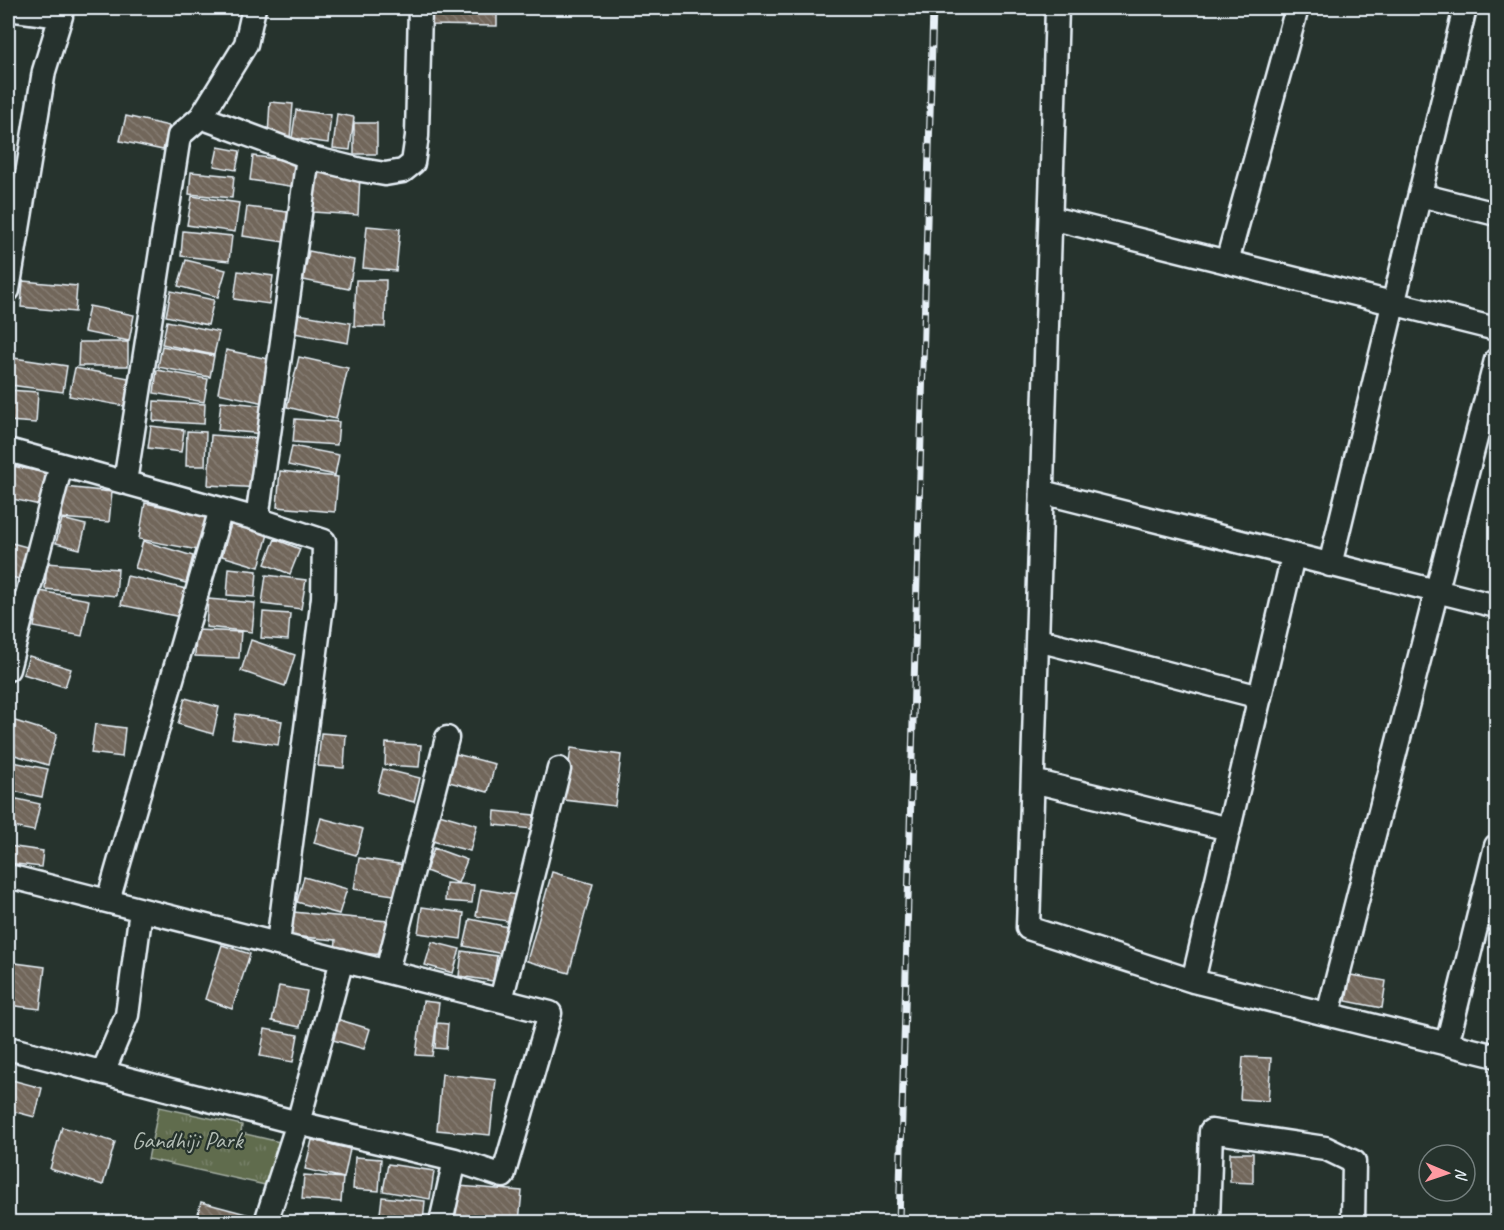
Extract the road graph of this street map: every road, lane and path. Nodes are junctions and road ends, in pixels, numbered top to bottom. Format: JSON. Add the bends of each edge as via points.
{"nodes":[{"id":1,"x":254,"y":8,"type":"edge"},
{"id":2,"x":420,"y":8,"type":"edge"},
{"id":3,"x":1057,"y":8,"type":"edge"},
{"id":4,"x":1297,"y":8,"type":"edge"},
{"id":5,"x":1465,"y":8,"type":"edge"},
{"id":6,"x":8,"y":9,"type":"edge"},
{"id":7,"x":201,"y":117,"type":"junction"},
{"id":8,"x":308,"y":157,"type":"junction"},
{"id":9,"x":1420,"y":195,"type":"junction"},
{"id":10,"x":1497,"y":214,"type":"edge"},
{"id":11,"x":1051,"y":218,"type":"junction"},
{"id":12,"x":1227,"y":262,"type":"junction"},
{"id":13,"x":8,"y":290,"type":"edge"},
{"id":14,"x":1393,"y":303,"type":"junction"},
{"id":15,"x":1497,"y":329,"type":"edge"},
{"id":16,"x":1497,"y":360,"type":"edge"},
{"id":17,"x":8,"y":450,"type":"edge"},
{"id":18,"x":61,"y":465,"type":"junction"},
{"id":19,"x":125,"y":482,"type":"junction"},
{"id":20,"x":1042,"y":492,"type":"junction"},
{"id":21,"x":221,"y":509,"type":"junction"},
{"id":22,"x":257,"y":519,"type":"junction"},
{"id":23,"x":1293,"y":556,"type":"junction"},
{"id":24,"x":1330,"y":565,"type":"junction"},
{"id":25,"x":1437,"y":592,"type":"junction"},
{"id":26,"x":1497,"y":606,"type":"edge"},
{"id":27,"x":1038,"y":640,"type":"junction"},
{"id":28,"x":8,"y":669,"type":"edge"},
{"id":29,"x":1260,"y":697,"type":"junction"},
{"id":30,"x":447,"y":738,"type":"dead end"},
{"id":31,"x":559,"y":770,"type":"dead end"},
{"id":32,"x":1033,"y":781,"type":"junction"},
{"id":33,"x":1229,"y":829,"type":"junction"},
{"id":34,"x":1497,"y":846,"type":"edge"},
{"id":35,"x":8,"y":876,"type":"edge"},
{"id":36,"x":108,"y":901,"type":"junction"},
{"id":37,"x":141,"y":910,"type":"junction"},
{"id":38,"x":278,"y":943,"type":"junction"},
{"id":39,"x":342,"y":960,"type":"junction"},
{"id":40,"x":387,"y":972,"type":"junction"},
{"id":41,"x":1193,"y":981,"type":"junction"},
{"id":42,"x":501,"y":1000,"type":"junction"},
{"id":43,"x":1328,"y":1014,"type":"junction"},
{"id":44,"x":1447,"y":1044,"type":"junction"},
{"id":45,"x":8,"y":1048,"type":"edge"},
{"id":46,"x":1497,"y":1056,"type":"edge"},
{"id":47,"x":103,"y":1072,"type":"junction"},
{"id":48,"x":298,"y":1123,"type":"junction"},
{"id":49,"x":455,"y":1160,"type":"junction"},
{"id":50,"x":266,"y":1222,"type":"edge"},
{"id":51,"x":441,"y":1222,"type":"edge"},
{"id":52,"x":1208,"y":1222,"type":"edge"},
{"id":53,"x":1353,"y":1222,"type":"edge"}],
"edges":[{"from":1,"to":7,"type":"street","via":[[246,44]]},
{"from":2,"to":8,"type":"street","via":[[413,163],[403,171],[385,174]]},
{"from":3,"to":11,"type":"street"},
{"from":4,"to":12,"type":"street"},
{"from":5,"to":9,"type":"street"},
{"from":6,"to":13,"type":"street","via":[[61,16],[44,71]]},
{"from":7,"to":8,"type":"street"},
{"from":7,"to":19,"type":"street","via":[[179,136]]},
{"from":8,"to":22,"type":"street"},
{"from":9,"to":10,"type":"street"},
{"from":9,"to":14,"type":"street"},
{"from":11,"to":12,"type":"street"},
{"from":11,"to":20,"type":"street"},
{"from":12,"to":14,"type":"street"},
{"from":14,"to":15,"type":"street"},
{"from":14,"to":24,"type":"street"},
{"from":16,"to":25,"type":"street"},
{"from":17,"to":18,"type":"street"},
{"from":18,"to":19,"type":"street"},
{"from":18,"to":28,"type":"street"},
{"from":19,"to":21,"type":"street"},
{"from":20,"to":23,"type":"street"},
{"from":20,"to":27,"type":"street"},
{"from":21,"to":22,"type":"street"},
{"from":21,"to":36,"type":"street"},
{"from":22,"to":38,"type":"street","via":[[324,541],[323,598]]},
{"from":23,"to":24,"type":"street"},
{"from":23,"to":29,"type":"street"},
{"from":24,"to":25,"type":"street"},
{"from":25,"to":26,"type":"street"},
{"from":25,"to":43,"type":"street"},
{"from":27,"to":29,"type":"street"},
{"from":27,"to":32,"type":"street"},
{"from":29,"to":33,"type":"street"},
{"from":30,"to":40,"type":"street"},
{"from":31,"to":42,"type":"street"},
{"from":32,"to":33,"type":"street"},
{"from":32,"to":41,"type":"street","via":[[1028,928]]},
{"from":33,"to":41,"type":"street"},
{"from":34,"to":44,"type":"street"},
{"from":35,"to":36,"type":"street"},
{"from":36,"to":37,"type":"street"},
{"from":37,"to":38,"type":"street"},
{"from":37,"to":47,"type":"street","via":[[128,1015]]},
{"from":38,"to":39,"type":"street"},
{"from":39,"to":40,"type":"street"},
{"from":39,"to":48,"type":"street"},
{"from":40,"to":42,"type":"street"},
{"from":41,"to":43,"type":"street"},
{"from":42,"to":49,"type":"street","via":[[550,1013],[503,1176]]},
{"from":43,"to":44,"type":"street"},
{"from":44,"to":46,"type":"street"},
{"from":45,"to":47,"type":"street"},
{"from":47,"to":48,"type":"street"},
{"from":48,"to":49,"type":"street"},
{"from":48,"to":50,"type":"street"},
{"from":49,"to":51,"type":"street"},
{"from":52,"to":53,"type":"street","via":[[1211,1131],[1325,1148],[1353,1162]]}]}
